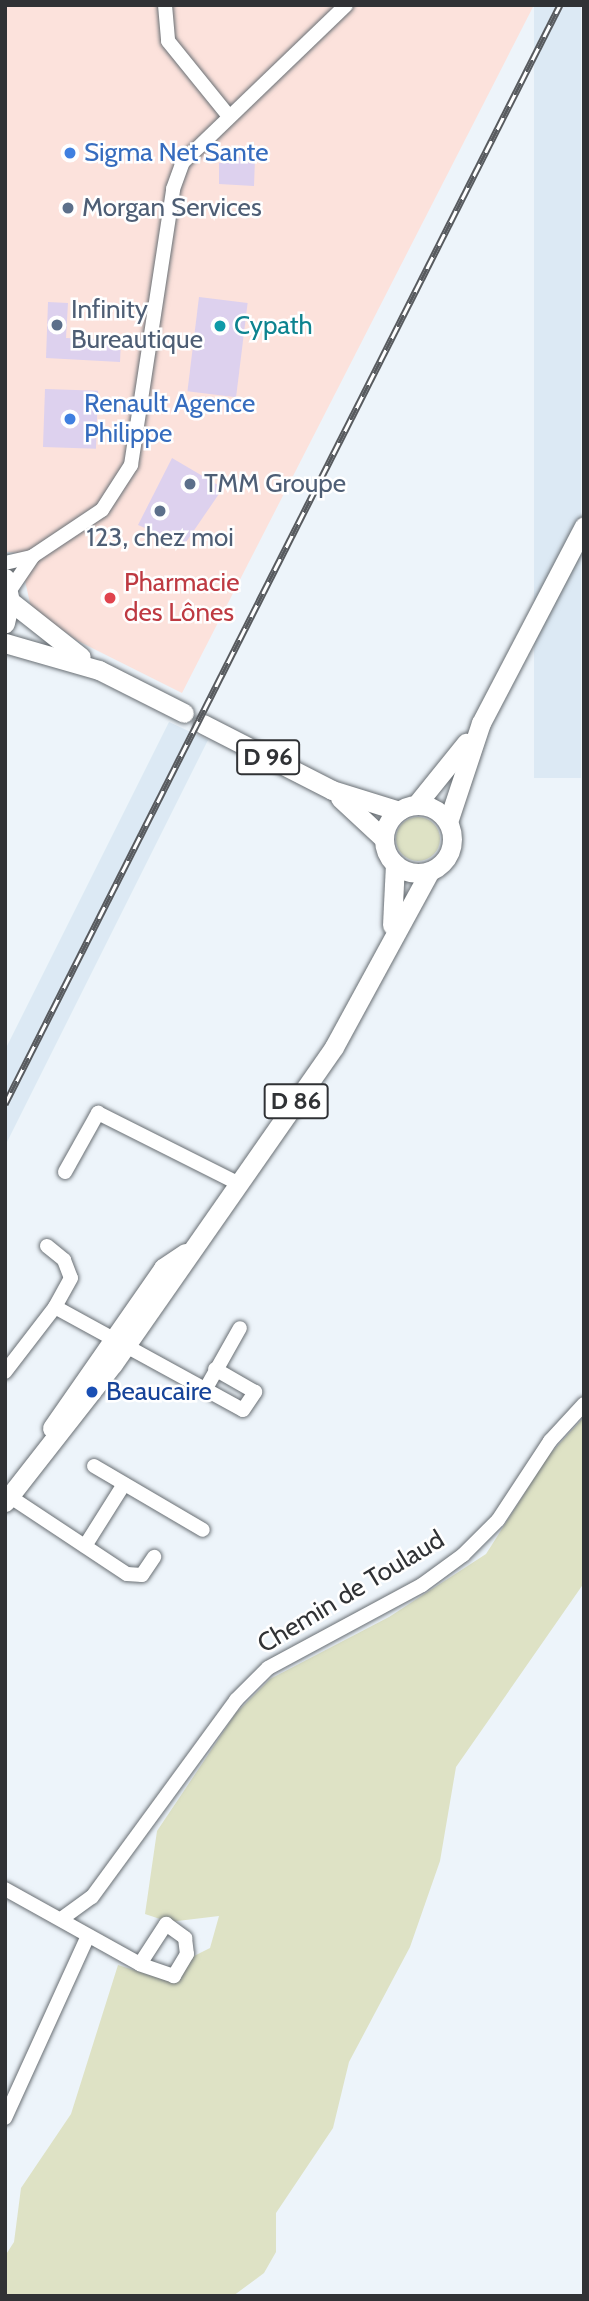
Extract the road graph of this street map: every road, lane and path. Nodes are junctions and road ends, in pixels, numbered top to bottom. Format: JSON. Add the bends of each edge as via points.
{"nodes":[{"id":1,"x":165,"y":5,"type":"edge"},
{"id":2,"x":346,"y":5,"type":"edge"},
{"id":3,"x":228,"y":115,"type":"junction"},
{"id":4,"x":584,"y":526,"type":"edge"},
{"id":5,"x":33,"y":556,"type":"junction"},
{"id":6,"x":5,"y":563,"type":"edge"},
{"id":7,"x":8,"y":590,"type":"edge"},
{"id":8,"x":5,"y":623,"type":"edge"},
{"id":9,"x":5,"y":643,"type":"edge"},
{"id":10,"x":99,"y":670,"type":"junction"},
{"id":11,"x":184,"y":713,"type":"dead end"},
{"id":12,"x":203,"y":723,"type":"dead end"},
{"id":13,"x":481,"y":723,"type":"junction"},
{"id":14,"x":332,"y":790,"type":"junction"},
{"id":15,"x":407,"y":808,"type":"junction"},
{"id":16,"x":448,"y":822,"type":"junction"},
{"id":17,"x":384,"y":839,"type":"junction"},
{"id":18,"x":395,"y":864,"type":"junction"},
{"id":19,"x":430,"y":871,"type":"junction"},
{"id":20,"x":390,"y":940,"type":"junction"},
{"id":21,"x":65,"y":1172,"type":"dead end"},
{"id":22,"x":237,"y":1183,"type":"junction"},
{"id":23,"x":47,"y":1246,"type":"dead end"},
{"id":24,"x":55,"y":1307,"type":"junction"},
{"id":25,"x":240,"y":1328,"type":"dead end"},
{"id":26,"x":119,"y":1343,"type":"junction"},
{"id":27,"x":6,"y":1369,"type":"edge"},
{"id":28,"x":215,"y":1369,"type":"junction"},
{"id":29,"x":205,"y":1390,"type":"junction"},
{"id":30,"x":584,"y":1404,"type":"edge"},
{"id":31,"x":94,"y":1466,"type":"dead end"},
{"id":32,"x":124,"y":1483,"type":"junction"},
{"id":33,"x":7,"y":1499,"type":"edge"},
{"id":34,"x":204,"y":1530,"type":"dead end"},
{"id":35,"x":85,"y":1546,"type":"junction"},
{"id":36,"x":154,"y":1557,"type":"dead end"},
{"id":37,"x":5,"y":1889,"type":"edge"},
{"id":38,"x":65,"y":1917,"type":"junction"},
{"id":39,"x":88,"y":1936,"type":"junction"},
{"id":40,"x":139,"y":1964,"type":"dead end"},
{"id":41,"x":5,"y":2118,"type":"edge"}],
"edges":[{"from":1,"to":3,"type":"street","via":[[168,41]]},
{"from":2,"to":3,"type":"street"},
{"from":3,"to":5,"type":"street","via":[[176,175],[137,437],[125,480],[102,510]]},
{"from":4,"to":13,"type":"main road"},
{"from":5,"to":6,"type":"street"},
{"from":5,"to":7,"type":"street"},
{"from":7,"to":8,"type":"main road"},
{"from":7,"to":10,"type":"main road"},
{"from":9,"to":10,"type":"main road"},
{"from":10,"to":11,"type":"main road"},
{"from":12,"to":14,"type":"main road","number":"D 96"},
{"from":13,"to":15,"type":"main road"},
{"from":13,"to":16,"type":"main road"},
{"from":14,"to":15,"type":"main road","number":"D 96"},
{"from":14,"to":17,"type":"main road","number":"D 96"},
{"from":15,"to":16,"type":"main road","via":[[434,809]]},
{"from":15,"to":17,"type":"main road"},
{"from":16,"to":19,"type":"main road","via":[[449,855]]},
{"from":17,"to":18,"type":"main road"},
{"from":18,"to":19,"type":"main road"},
{"from":18,"to":20,"type":"main road","number":"D 86"},
{"from":19,"to":20,"type":"main road","number":"D 86"},
{"from":20,"to":22,"type":"main road","number":"D 86","via":[[334,1047]]},
{"from":21,"to":22,"type":"street","via":[[98,1113]]},
{"from":22,"to":26,"type":"main road","number":"D 86","via":[[185,1253],[163,1268]]},
{"from":23,"to":24,"type":"street","via":[[64,1260],[71,1278]]},
{"from":24,"to":26,"type":"street"},
{"from":24,"to":27,"type":"street"},
{"from":25,"to":28,"type":"street"},
{"from":26,"to":29,"type":"street"},
{"from":26,"to":33,"type":"main road","number":"D 86"},
{"from":28,"to":29,"type":"street"},
{"from":28,"to":29,"type":"street","via":[[255,1392],[243,1410]]},
{"from":30,"to":38,"type":"street","name":"Chemin de Toulaud","via":[[550,1441],[498,1520],[463,1555],[422,1585],[268,1668],[236,1700],[92,1897]]},
{"from":31,"to":32,"type":"street"},
{"from":32,"to":34,"type":"street"},
{"from":32,"to":35,"type":"street"},
{"from":33,"to":35,"type":"street"},
{"from":35,"to":36,"type":"street","via":[[127,1574],[142,1574]]},
{"from":37,"to":38,"type":"street"},
{"from":38,"to":39,"type":"street"},
{"from":39,"to":40,"type":"street"},
{"from":39,"to":41,"type":"street"}]}
